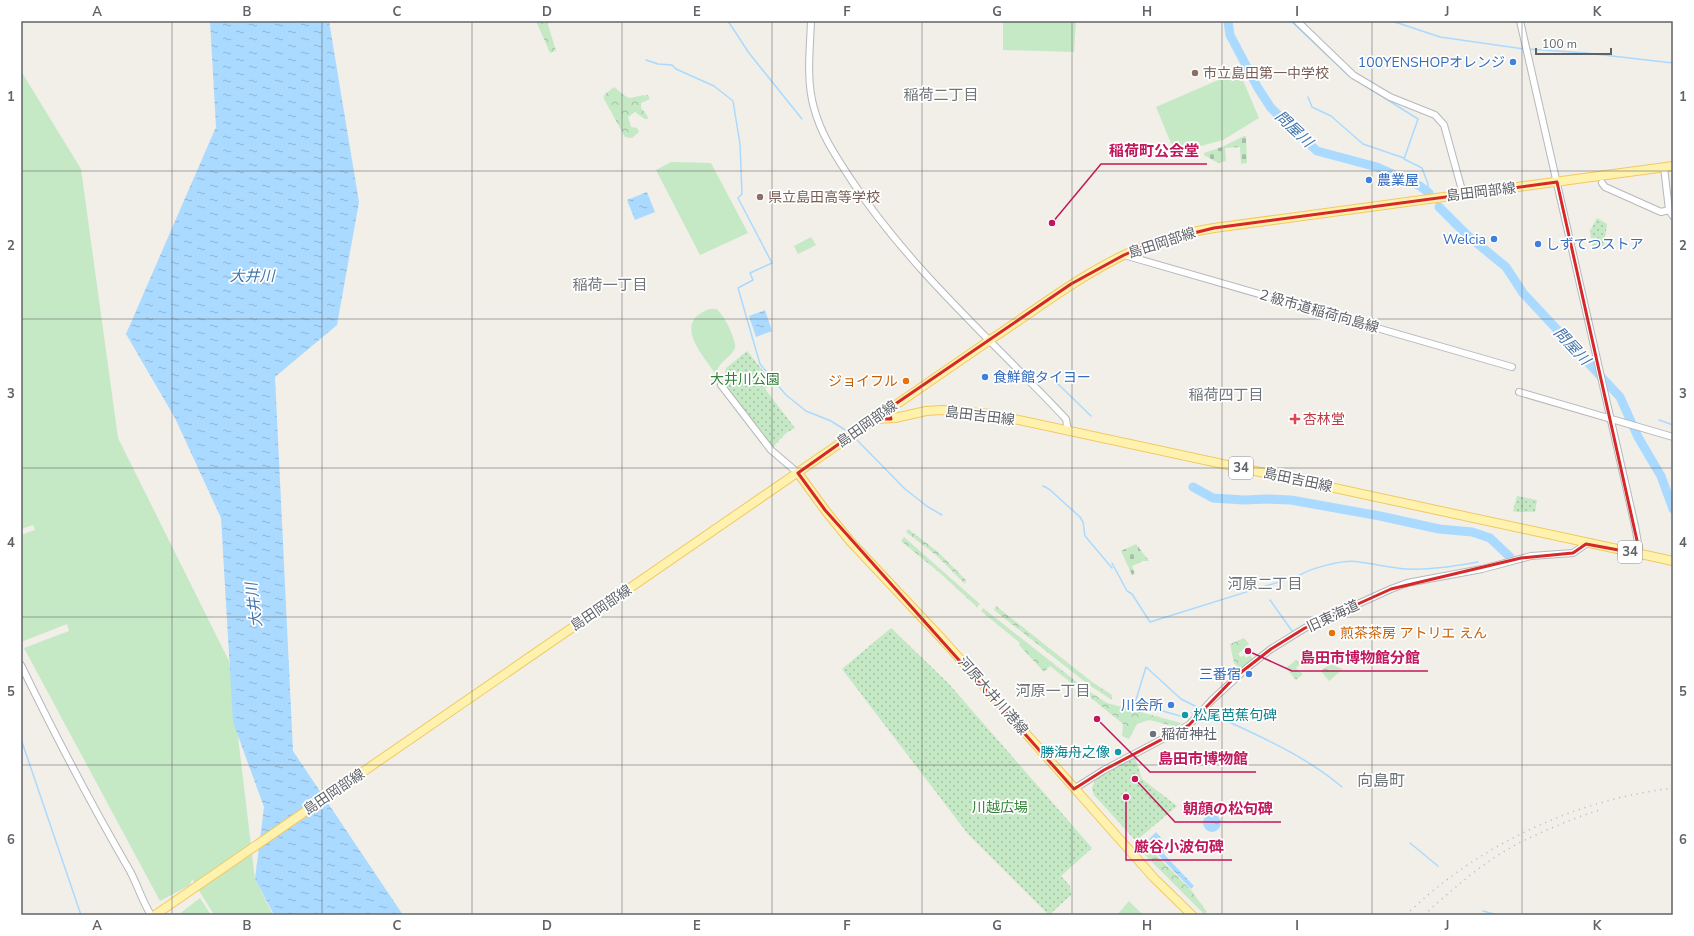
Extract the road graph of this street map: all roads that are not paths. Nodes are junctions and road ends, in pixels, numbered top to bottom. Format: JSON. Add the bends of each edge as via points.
{"nodes":[{"id":1,"x":811,"y":21,"type":"edge"},
{"id":2,"x":1297,"y":21,"type":"edge"},
{"id":3,"x":1521,"y":22,"type":"edge"},
{"id":4,"x":1673,"y":166,"type":"edge"},
{"id":5,"x":1664,"y":167,"type":"junction"},
{"id":6,"x":1557,"y":182,"type":"junction"},
{"id":7,"x":1602,"y":183,"type":"dead end"},
{"id":8,"x":1463,"y":194,"type":"junction"},
{"id":9,"x":1671,"y":213,"type":"edge"},
{"id":10,"x":1124,"y":255,"type":"junction"},
{"id":11,"x":990,"y":340,"type":"junction"},
{"id":12,"x":1512,"y":366,"type":"dead end"},
{"id":13,"x":721,"y":385,"type":"dead end"},
{"id":14,"x":1519,"y":392,"type":"dead end"},
{"id":15,"x":888,"y":409,"type":"junction"},
{"id":16,"x":895,"y":418,"type":"junction"},
{"id":17,"x":874,"y":419,"type":"junction"},
{"id":18,"x":1611,"y":419,"type":"junction"},
{"id":19,"x":1068,"y":431,"type":"junction"},
{"id":20,"x":1673,"y":437,"type":"edge"},
{"id":21,"x":795,"y":475,"type":"junction"},
{"id":22,"x":1586,"y":544,"type":"junction"},
{"id":23,"x":1640,"y":554,"type":"junction"},
{"id":24,"x":1673,"y":561,"type":"edge"},
{"id":25,"x":21,"y":665,"type":"edge"},
{"id":26,"x":1074,"y":789,"type":"junction"},
{"id":27,"x":154,"y":914,"type":"edge"},
{"id":28,"x":1192,"y":915,"type":"edge"}],
"edges":[{"from":1,"to":11,"type":"street","via":[[810,88],[814,110],[829,144],[881,222],[929,278]]},
{"from":2,"to":8,"type":"street","via":[[1354,74],[1390,98],[1439,117],[1444,125]]},
{"from":3,"to":6,"type":"street"},
{"from":4,"to":5,"type":"main road","name":"島田岡部線"},
{"from":5,"to":6,"type":"main road","name":"島田岡部線"},
{"from":5,"to":9,"type":"street"},
{"from":6,"to":8,"type":"main road","name":"島田岡部線"},
{"from":6,"to":18,"type":"street"},
{"from":7,"to":9,"type":"street","via":[[1605,187],[1661,212]]},
{"from":8,"to":10,"type":"main road","name":"島田岡部線","via":[[1214,228],[1149,244]]},
{"from":10,"to":11,"type":"main road","name":"島田岡部線","via":[[1071,284]]},
{"from":10,"to":12,"type":"street","name":"２級市道稲荷向島線"},
{"from":11,"to":15,"type":"main road","name":"島田岡部線"},
{"from":11,"to":19,"type":"street","via":[[1066,419]]},
{"from":13,"to":21,"type":"street","via":[[771,450]]},
{"from":14,"to":18,"type":"street"},
{"from":15,"to":16,"type":"main road"},
{"from":15,"to":17,"type":"main road","name":"島田岡部線"},
{"from":16,"to":17,"type":"main road","name":"島田吉田線","number":"34"},
{"from":16,"to":19,"type":"main road","name":"島田吉田線","number":"34","via":[[926,411],[959,410],[991,414]]},
{"from":17,"to":21,"type":"main road","name":"島田岡部線"},
{"from":18,"to":20,"type":"street"},
{"from":18,"to":23,"type":"street"},
{"from":19,"to":22,"type":"main road","name":"島田吉田線","number":"34"},
{"from":21,"to":26,"type":"main road","name":"河原大井川港線","via":[[850,541],[944,640]]},
{"from":21,"to":27,"type":"main road","name":"島田岡部線"},
{"from":22,"to":23,"type":"main road","name":"島田吉田線","number":"34"},
{"from":22,"to":26,"type":"street","name":"旧東海道","via":[[1573,553],[1521,558],[1482,569],[1407,583],[1305,628],[1244,670],[1189,725],[1104,770]]},
{"from":23,"to":24,"type":"main road","name":"島田吉田線","number":"34"},
{"from":25,"to":27,"type":"street","via":[[59,744],[130,873],[142,901]]},
{"from":26,"to":28,"type":"main road","name":"河原大井川港線","via":[[1154,878]]}]}
